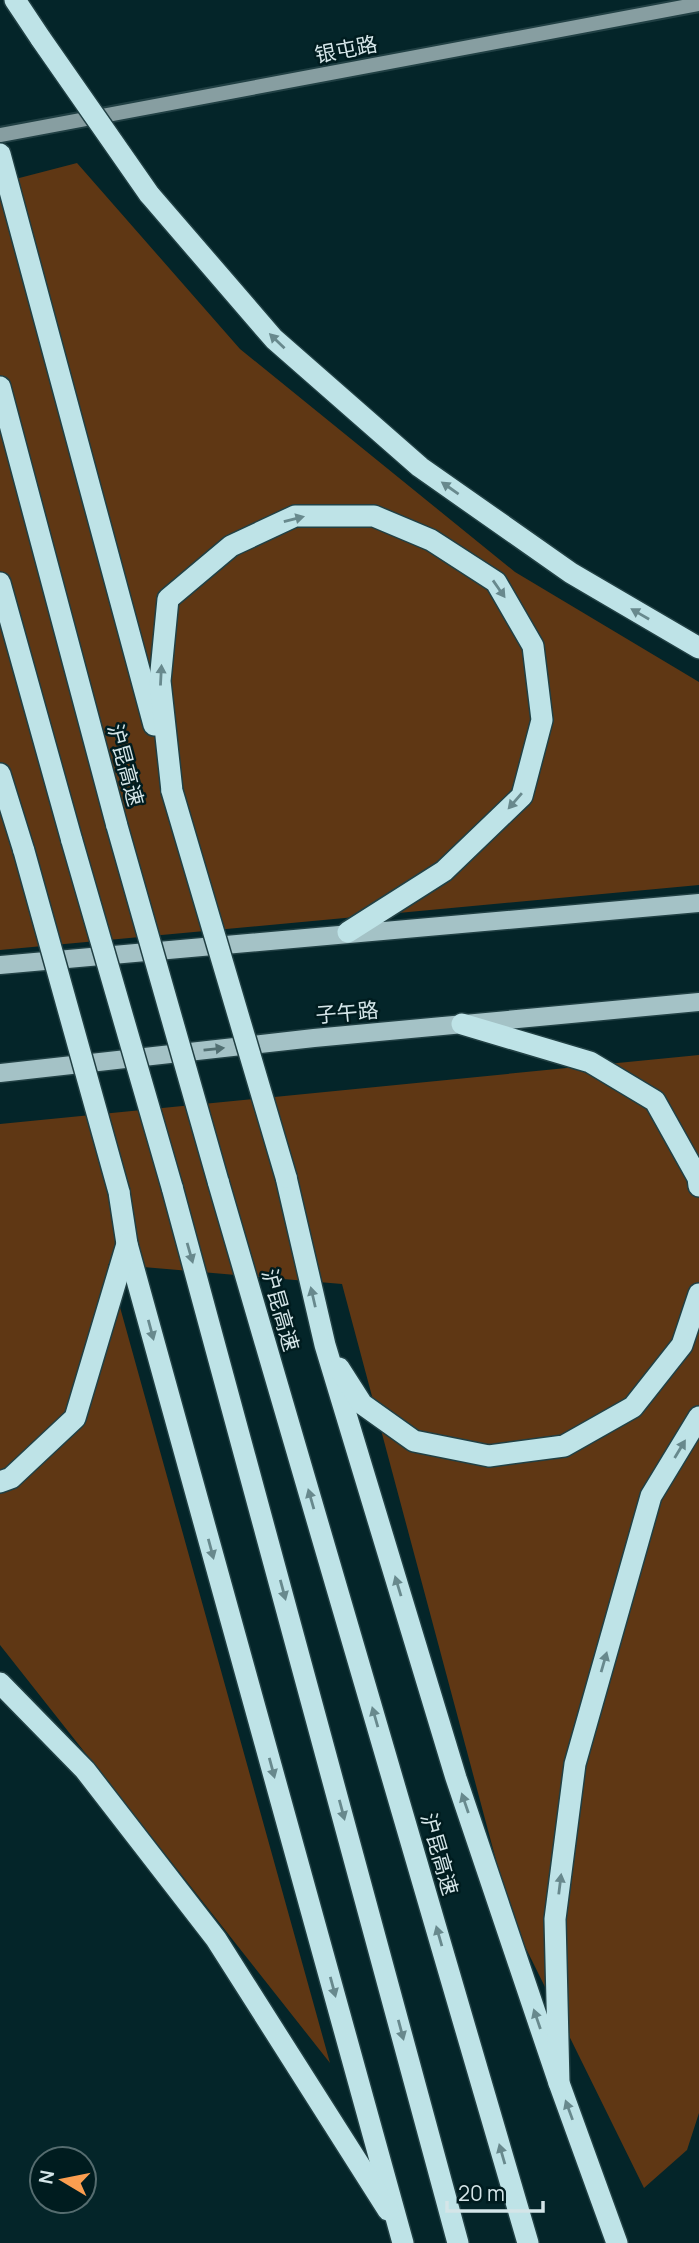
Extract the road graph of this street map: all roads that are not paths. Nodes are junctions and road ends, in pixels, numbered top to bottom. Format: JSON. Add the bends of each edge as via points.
{"nodes":[{"id":1,"x":15,"y":0,"type":"edge"},
{"id":2,"x":699,"y":4,"type":"edge"},
{"id":3,"x":0,"y":135,"type":"edge"},
{"id":4,"x":0,"y":154,"type":"edge"},
{"id":5,"x":0,"y":387,"type":"edge"},
{"id":6,"x":0,"y":583,"type":"edge"},
{"id":7,"x":699,"y":648,"type":"edge"},
{"id":8,"x":0,"y":774,"type":"edge"},
{"id":9,"x":172,"y":791,"type":"junction"},
{"id":10,"x":699,"y":902,"type":"edge"},
{"id":11,"x":348,"y":932,"type":"junction"},
{"id":12,"x":0,"y":965,"type":"edge"},
{"id":13,"x":699,"y":1002,"type":"edge"},
{"id":14,"x":463,"y":1024,"type":"junction"},
{"id":15,"x":0,"y":1073,"type":"edge"},
{"id":16,"x":699,"y":1186,"type":"edge"},
{"id":17,"x":127,"y":1244,"type":"junction"},
{"id":18,"x":699,"y":1294,"type":"edge"},
{"id":19,"x":324,"y":1345,"type":"junction"},
{"id":20,"x":699,"y":1417,"type":"edge"},
{"id":21,"x":0,"y":1482,"type":"edge"},
{"id":22,"x":0,"y":1683,"type":"edge"},
{"id":23,"x":559,"y":2083,"type":"junction"},
{"id":24,"x":402,"y":2236,"type":"edge"},
{"id":25,"x":458,"y":2243,"type":"edge"},
{"id":26,"x":528,"y":2243,"type":"edge"},
{"id":27,"x":617,"y":2243,"type":"edge"}],
"edges":[{"from":7,"to":1,"type":"highway","one_way":true,"bridge":true,"via":[[571,573],[419,467],[274,339],[149,194]]},
{"from":2,"to":3,"type":"street","name":"银屯路"},
{"from":4,"to":9,"type":"highway"},
{"from":26,"to":5,"type":"highway","name":"沪昆高速","one_way":true,"bridge":true,"via":[[117,826]]},
{"from":6,"to":25,"type":"highway","one_way":true,"bridge":true,"via":[[172,1187]]},
{"from":8,"to":17,"type":"highway","bridge":true,"via":[[119,1192]]},
{"from":9,"to":11,"type":"highway","one_way":true,"via":[[160,681],[168,599],[231,546],[295,516],[374,516],[431,540],[496,582],[533,646],[542,720],[522,796],[444,872]]},
{"from":19,"to":9,"type":"highway","one_way":true,"bridge":true,"via":[[286,1177]]},
{"from":10,"to":11,"type":"main road"},
{"from":11,"to":12,"type":"main road"},
{"from":13,"to":14,"type":"main road","name":"子午路"},
{"from":15,"to":14,"type":"main road","name":"子午路","one_way":true},
{"from":14,"to":16,"type":"highway","via":[[590,1062],[655,1101]]},
{"from":17,"to":21,"type":"highway","via":[[75,1418],[12,1478]]},
{"from":17,"to":24,"type":"highway","one_way":true},
{"from":18,"to":19,"type":"highway","via":[[682,1345],[633,1407],[564,1446],[489,1456],[414,1441],[362,1404]]},
{"from":23,"to":19,"type":"highway","one_way":true,"via":[[456,1778]]},
{"from":23,"to":20,"type":"highway","one_way":true,"via":[[555,1919],[575,1764],[651,1496]]},
{"from":22,"to":24,"type":"highway","via":[[85,1770],[216,1938]]},
{"from":27,"to":23,"type":"highway","one_way":true}]}
